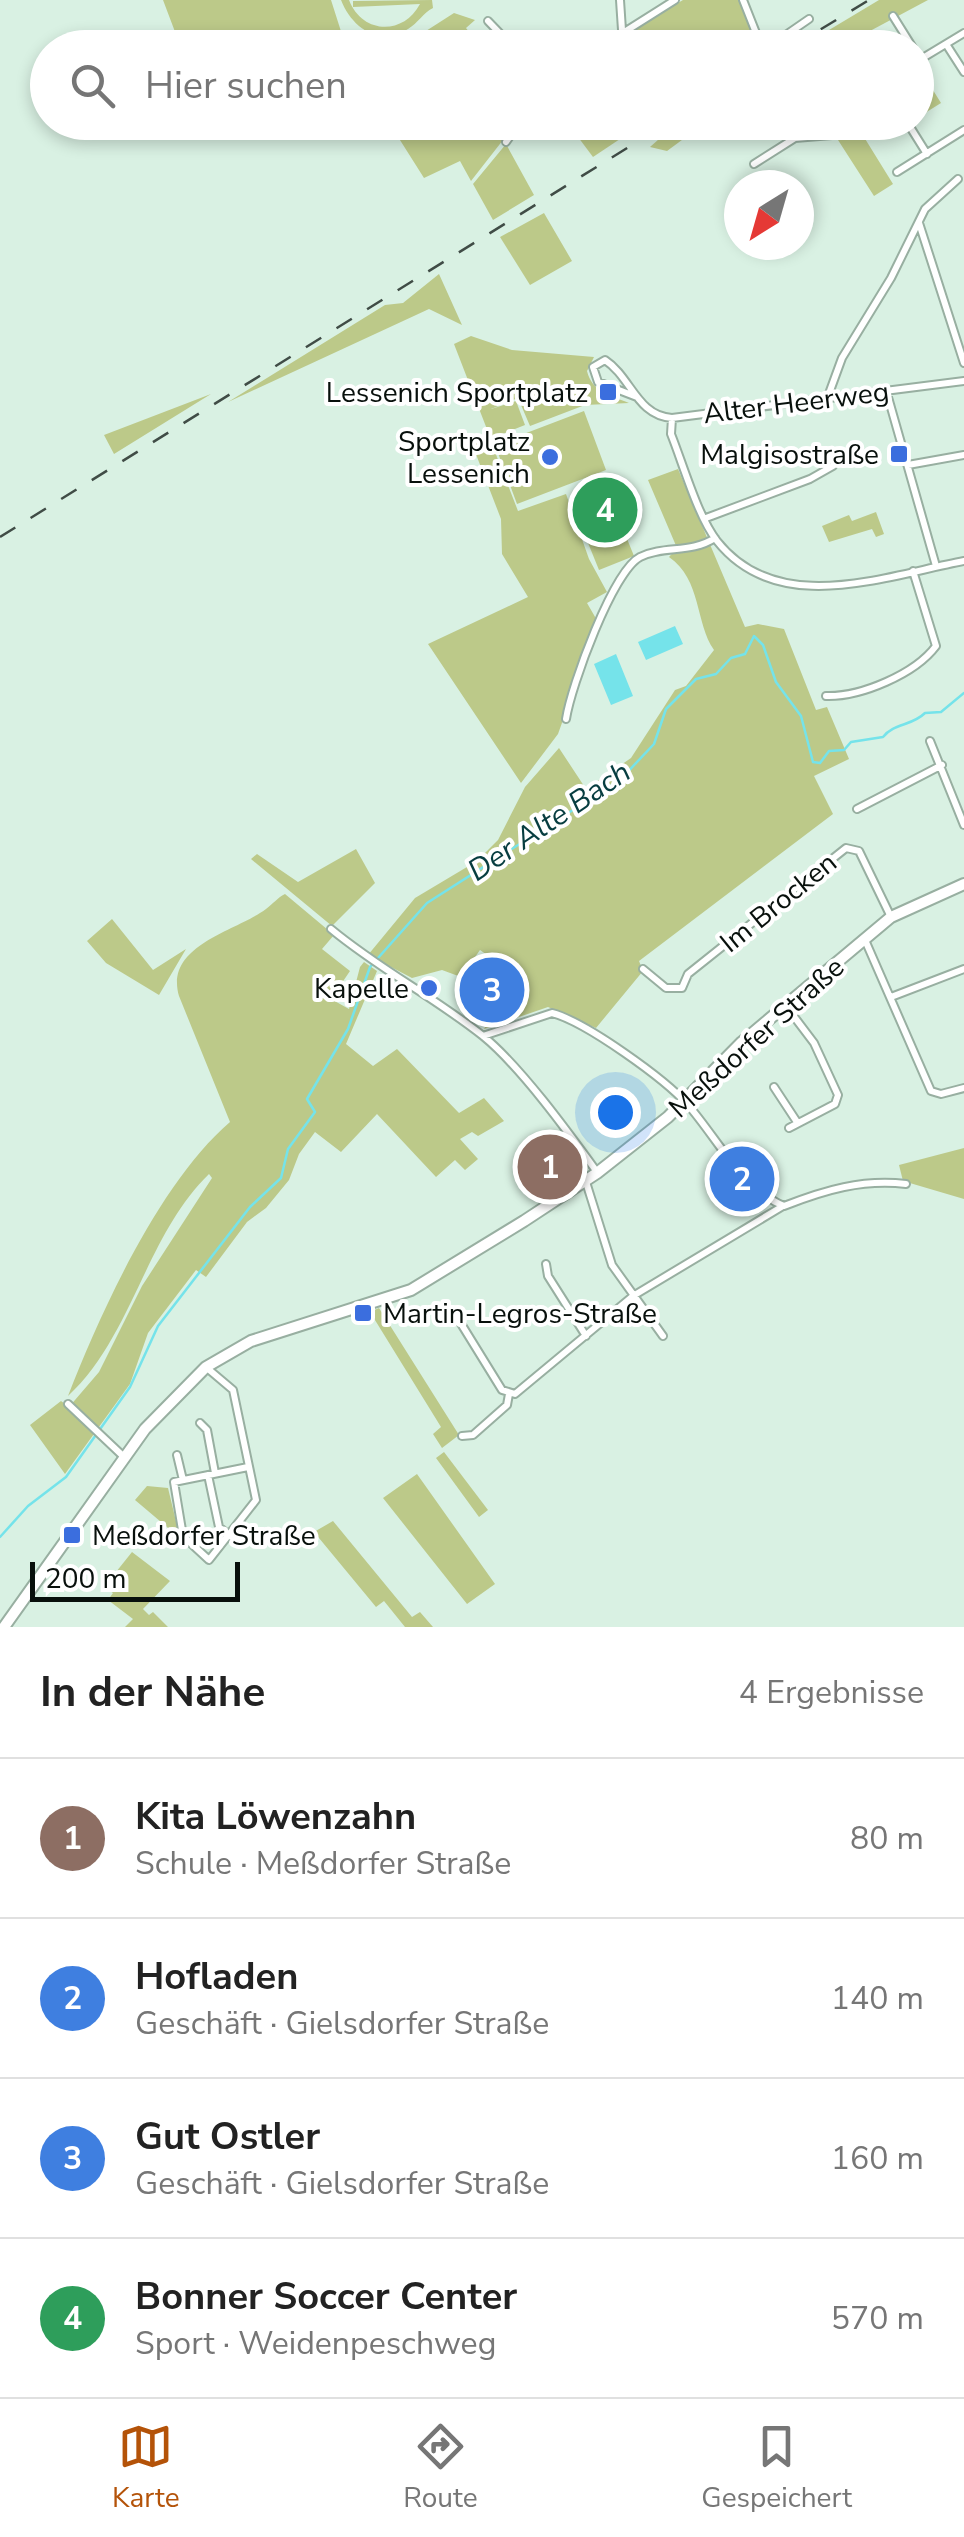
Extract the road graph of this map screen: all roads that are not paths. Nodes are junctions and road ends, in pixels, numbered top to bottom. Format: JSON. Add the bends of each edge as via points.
{"nodes":[{"id":1,"x":620,"y":0,"type":"edge"},
{"id":2,"x":675,"y":0,"type":"edge"},
{"id":3,"x":742,"y":0,"type":"edge"},
{"id":4,"x":893,"y":16,"type":"dead end"},
{"id":5,"x":809,"y":19,"type":"dead end"},
{"id":6,"x":488,"y":21,"type":"dead end"},
{"id":7,"x":497,"y":30,"type":"edge"},
{"id":8,"x":622,"y":30,"type":"joint"},
{"id":9,"x":756,"y":30,"type":"edge"},
{"id":10,"x":792,"y":30,"type":"edge"},
{"id":11,"x":902,"y":30,"type":"edge"},
{"id":12,"x":964,"y":32,"type":"edge"},
{"id":13,"x":946,"y":44,"type":"junction"},
{"id":14,"x":934,"y":49,"type":"edge"},
{"id":15,"x":964,"y":72,"type":"edge"},
{"id":16,"x":964,"y":130,"type":"edge"},
{"id":17,"x":793,"y":140,"type":"edge"},
{"id":18,"x":918,"y":140,"type":"edge"},
{"id":19,"x":926,"y":154,"type":"junction"},
{"id":20,"x":754,"y":164,"type":"dead end"},
{"id":21,"x":897,"y":172,"type":"dead end"},
{"id":22,"x":958,"y":179,"type":"dead end"},
{"id":23,"x":919,"y":222,"type":"junction"},
{"id":24,"x":964,"y":363,"type":"edge"},
{"id":25,"x":964,"y":381,"type":"edge"},
{"id":26,"x":886,"y":390,"type":"junction"},
{"id":27,"x":637,"y":397,"type":"junction"},
{"id":28,"x":826,"y":399,"type":"junction"},
{"id":29,"x":672,"y":418,"type":"junction"},
{"id":30,"x":964,"y":455,"type":"edge"},
{"id":31,"x":832,"y":466,"type":"dead end"},
{"id":32,"x":908,"y":466,"type":"junction"},
{"id":33,"x":706,"y":518,"type":"junction"},
{"id":34,"x":715,"y":538,"type":"junction"},
{"id":35,"x":964,"y":561,"type":"edge"},
{"id":36,"x":936,"y":566,"type":"junction"},
{"id":37,"x":914,"y":572,"type":"junction"},
{"id":38,"x":826,"y":696,"type":"dead end"},
{"id":39,"x":566,"y":719,"type":"dead end"},
{"id":40,"x":930,"y":741,"type":"dead end"},
{"id":41,"x":942,"y":765,"type":"junction"},
{"id":42,"x":857,"y":809,"type":"dead end"},
{"id":43,"x":964,"y":825,"type":"edge"},
{"id":44,"x":964,"y":884,"type":"edge"},
{"id":45,"x":891,"y":916,"type":"junction"},
{"id":46,"x":332,"y":929,"type":"dead end"},
{"id":47,"x":865,"y":939,"type":"junction"},
{"id":48,"x":644,"y":969,"type":"dead end"},
{"id":49,"x":964,"y":969,"type":"edge"},
{"id":50,"x":892,"y":998,"type":"junction"},
{"id":51,"x":786,"y":1006,"type":"junction"},
{"id":52,"x":482,"y":1036,"type":"junction"},
{"id":53,"x":774,"y":1088,"type":"dead end"},
{"id":54,"x":964,"y":1088,"type":"edge"},
{"id":55,"x":686,"y":1102,"type":"junction"},
{"id":56,"x":798,"y":1122,"type":"junction"},
{"id":57,"x":788,"y":1128,"type":"dead end"},
{"id":58,"x":597,"y":1173,"type":"junction"},
{"id":59,"x":586,"y":1180,"type":"junction"},
{"id":60,"x":906,"y":1184,"type":"dead end"},
{"id":61,"x":784,"y":1206,"type":"junction"},
{"id":62,"x":546,"y":1264,"type":"dead end"},
{"id":63,"x":633,"y":1296,"type":"junction"},
{"id":64,"x":460,"y":1322,"type":"dead end"},
{"id":65,"x":586,"y":1336,"type":"junction"},
{"id":66,"x":663,"y":1336,"type":"dead end"},
{"id":67,"x":206,"y":1367,"type":"junction"},
{"id":68,"x":509,"y":1394,"type":"junction"},
{"id":69,"x":68,"y":1404,"type":"dead end"},
{"id":70,"x":200,"y":1423,"type":"dead end"},
{"id":71,"x":462,"y":1436,"type":"dead end"},
{"id":72,"x":177,"y":1454,"type":"dead end"},
{"id":73,"x":124,"y":1457,"type":"junction"},
{"id":74,"x":248,"y":1467,"type":"junction"},
{"id":75,"x":211,"y":1474,"type":"junction"},
{"id":76,"x":183,"y":1480,"type":"junction"},
{"id":77,"x":174,"y":1482,"type":"junction"},
{"id":78,"x":160,"y":1484,"type":"dead end"},
{"id":79,"x":230,"y":1536,"type":"junction"},
{"id":80,"x":4,"y":1627,"type":"edge"}],
"edges":[{"from":1,"to":8,"type":"street"},
{"from":2,"to":8,"type":"street"},
{"from":3,"to":9,"type":"street"},
{"from":4,"to":11,"type":"street"},
{"from":5,"to":10,"type":"street"},
{"from":6,"to":7,"type":"street"},
{"from":12,"to":13,"type":"street"},
{"from":13,"to":14,"type":"street"},
{"from":13,"to":15,"type":"street"},
{"from":16,"to":19,"type":"street"},
{"from":17,"to":20,"type":"street"},
{"from":18,"to":19,"type":"street"},
{"from":19,"to":21,"type":"street"},
{"from":22,"to":23,"type":"street","via":[[932,200]]},
{"from":23,"to":24,"type":"street"},
{"from":23,"to":28,"type":"street"},
{"from":25,"to":26,"type":"street","name":"Alter Heerweg"},
{"from":26,"to":28,"type":"street","name":"Alter Heerweg"},
{"from":26,"to":32,"type":"street"},
{"from":27,"to":27,"type":"street","name":"Alter Heerweg","via":[[606,360],[593,367],[598,382]]},
{"from":27,"to":29,"type":"street","name":"Alter Heerweg","via":[[652,413]]},
{"from":28,"to":29,"type":"street","name":"Alter Heerweg"},
{"from":29,"to":33,"type":"street","via":[[671,434]]},
{"from":30,"to":32,"type":"street"},
{"from":31,"to":33,"type":"street"},
{"from":32,"to":36,"type":"street"},
{"from":33,"to":34,"type":"street"},
{"from":34,"to":37,"type":"street","via":[[747,567],[792,585],[822,587]]},
{"from":34,"to":39,"type":"street","via":[[697,550],[650,554],[622,572]]},
{"from":35,"to":36,"type":"street"},
{"from":36,"to":37,"type":"street"},
{"from":37,"to":38,"type":"street","via":[[936,646],[928,658],[879,684]]},
{"from":40,"to":41,"type":"street"},
{"from":41,"to":42,"type":"street"},
{"from":41,"to":43,"type":"street"},
{"from":44,"to":45,"type":"street","name":"Meßdorfer Straße"},
{"from":45,"to":47,"type":"street","name":"Meßdorfer Straße"},
{"from":45,"to":48,"type":"street","name":"Im Brocken","via":[[858,850],[846,848],[688,974],[682,988],[666,988]]},
{"from":46,"to":52,"type":"street"},
{"from":47,"to":50,"type":"street"},
{"from":47,"to":51,"type":"street","name":"Meßdorfer Straße"},
{"from":49,"to":50,"type":"street"},
{"from":50,"to":54,"type":"street","via":[[931,1091]]},
{"from":51,"to":55,"type":"street","name":"Meßdorfer Straße"},
{"from":51,"to":56,"type":"street","via":[[814,1043],[838,1095],[836,1104]]},
{"from":52,"to":55,"type":"street","via":[[559,1015]]},
{"from":52,"to":58,"type":"street"},
{"from":53,"to":56,"type":"street"},
{"from":55,"to":58,"type":"street","name":"Meßdorfer Straße"},
{"from":55,"to":61,"type":"street","via":[[759,1191]]},
{"from":56,"to":57,"type":"street"},
{"from":58,"to":59,"type":"street","name":"Meßdorfer Straße"},
{"from":59,"to":63,"type":"street","via":[[604,1246]]},
{"from":59,"to":67,"type":"street","name":"Meßdorfer Straße","via":[[411,1290],[250,1340]]},
{"from":60,"to":61,"type":"street","via":[[860,1184]]},
{"from":61,"to":63,"type":"street"},
{"from":62,"to":65,"type":"street"},
{"from":63,"to":65,"type":"street"},
{"from":63,"to":66,"type":"street"},
{"from":64,"to":68,"type":"street"},
{"from":65,"to":68,"type":"street","via":[[523,1390]]},
{"from":67,"to":73,"type":"street","name":"Meßdorfer Straße"},
{"from":67,"to":74,"type":"street","via":[[234,1390]]},
{"from":68,"to":71,"type":"street","via":[[508,1405],[473,1435]]},
{"from":69,"to":73,"type":"street"},
{"from":70,"to":75,"type":"street","via":[[207,1430]]},
{"from":72,"to":76,"type":"street"},
{"from":73,"to":80,"type":"street","name":"Meßdorfer Straße"},
{"from":74,"to":75,"type":"street"},
{"from":74,"to":79,"type":"street","via":[[256,1500]]},
{"from":75,"to":76,"type":"street"},
{"from":75,"to":79,"type":"street","via":[[219,1526]]},
{"from":76,"to":77,"type":"street"},
{"from":77,"to":78,"type":"street"},
{"from":77,"to":79,"type":"street","via":[[183,1536],[209,1560]]}]}
